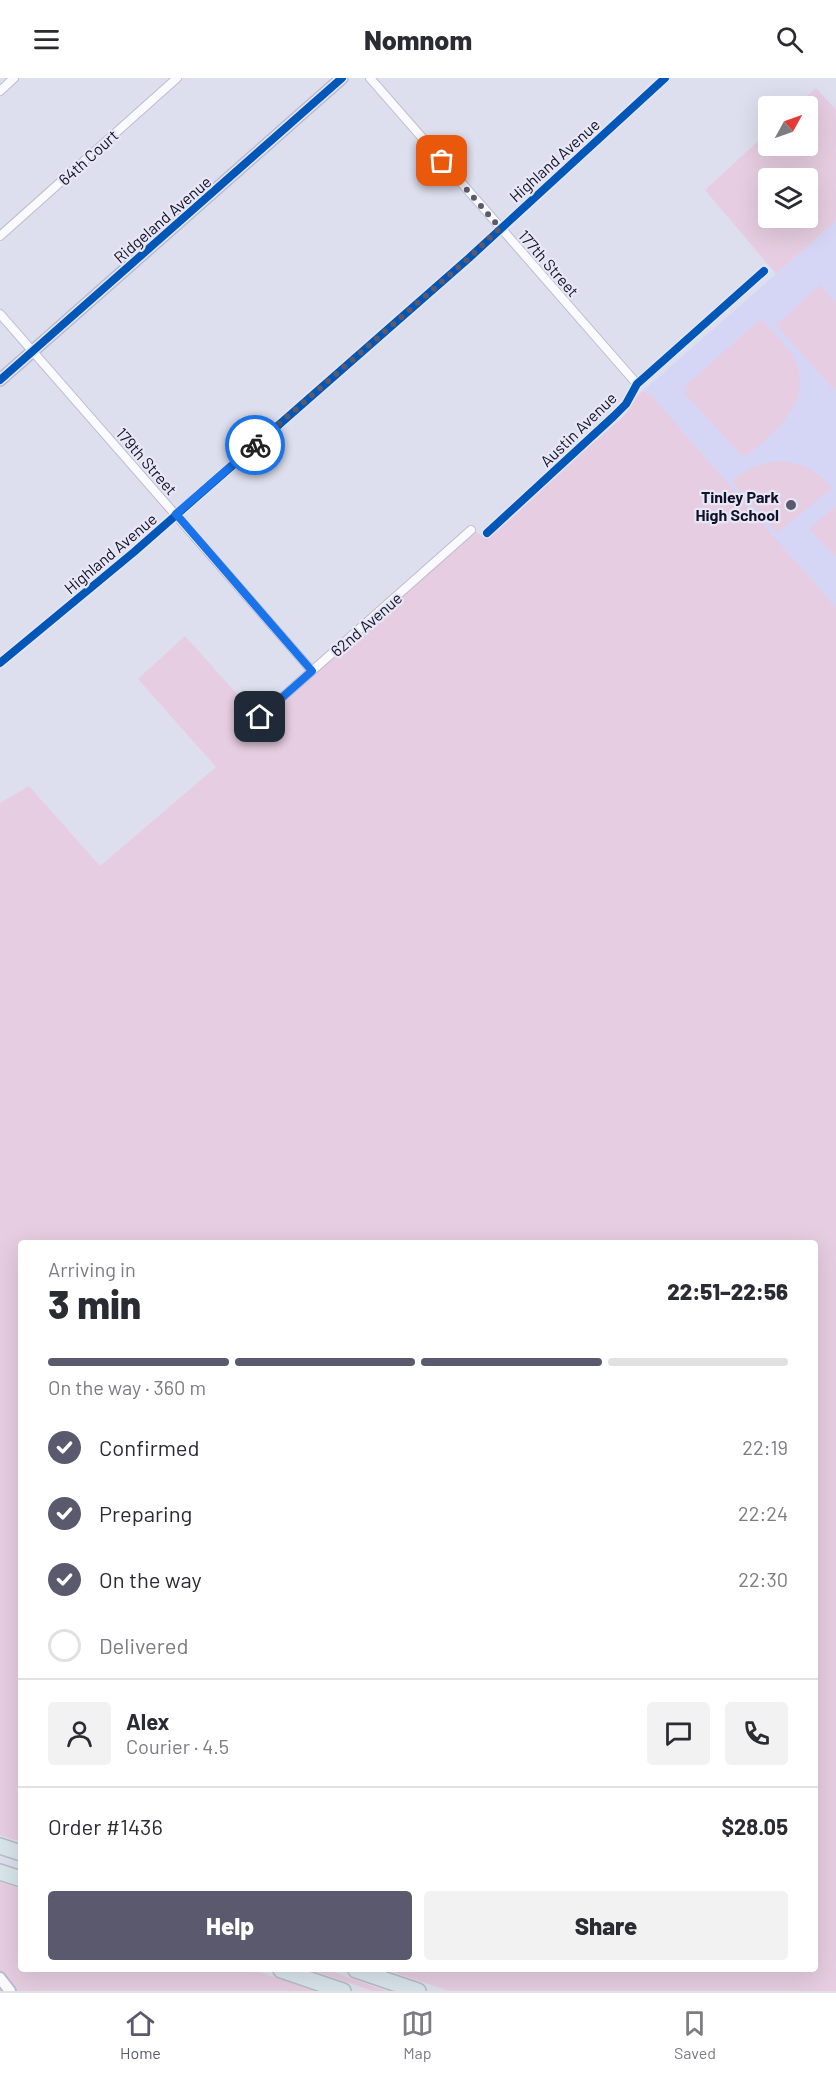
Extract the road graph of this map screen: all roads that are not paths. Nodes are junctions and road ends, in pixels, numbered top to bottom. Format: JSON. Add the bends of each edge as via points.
{"nodes":[{"id":1,"x":14,"y":78,"type":"edge"},
{"id":2,"x":177,"y":78,"type":"edge"},
{"id":3,"x":342,"y":78,"type":"edge"},
{"id":4,"x":370,"y":78,"type":"edge"},
{"id":5,"x":665,"y":78,"type":"edge"},
{"id":6,"x":0,"y":91,"type":"edge"},
{"id":7,"x":500,"y":228,"type":"junction"},
{"id":8,"x":0,"y":237,"type":"edge"},
{"id":9,"x":764,"y":271,"type":"dead end"},
{"id":10,"x":0,"y":314,"type":"edge"},
{"id":11,"x":32,"y":352,"type":"junction"},
{"id":12,"x":0,"y":380,"type":"edge"},
{"id":13,"x":637,"y":384,"type":"junction"},
{"id":14,"x":176,"y":514,"type":"junction"},
{"id":15,"x":471,"y":530,"type":"dead end"},
{"id":16,"x":487,"y":533,"type":"dead end"},
{"id":17,"x":0,"y":663,"type":"edge"},
{"id":18,"x":312,"y":671,"type":"junction"},
{"id":19,"x":260,"y":717,"type":"dead end"},
{"id":20,"x":0,"y":1846,"type":"edge"},
{"id":21,"x":18,"y":1852,"type":"edge"},
{"id":22,"x":0,"y":1872,"type":"edge"},
{"id":23,"x":18,"y":1878,"type":"edge"},
{"id":24,"x":287,"y":1972,"type":"edge"},
{"id":25,"x":362,"y":1972,"type":"edge"},
{"id":26,"x":0,"y":1978,"type":"edge"},
{"id":27,"x":10,"y":1991,"type":"edge"},
{"id":28,"x":343,"y":1991,"type":"edge"},
{"id":29,"x":418,"y":1991,"type":"edge"}],
"edges":[{"from":1,"to":6,"type":"street"},
{"from":2,"to":8,"type":"street","name":"64th Court"},
{"from":3,"to":11,"type":"street","name":"Ridgeland Avenue"},
{"from":4,"to":7,"type":"street","name":"177th Street"},
{"from":5,"to":7,"type":"street","name":"Highland Avenue"},
{"from":7,"to":13,"type":"street","name":"177th Street"},
{"from":7,"to":14,"type":"street","name":"Highland Avenue"},
{"from":9,"to":13,"type":"street","name":"Austin Avenue"},
{"from":10,"to":11,"type":"street","name":"179th Street"},
{"from":11,"to":12,"type":"street","name":"Ridgeland Avenue"},
{"from":11,"to":14,"type":"street","name":"179th Street"},
{"from":13,"to":16,"type":"street","name":"Austin Avenue","via":[[626,404]]},
{"from":14,"to":17,"type":"street","name":"Highland Avenue"},
{"from":14,"to":18,"type":"street","name":"179th Street"},
{"from":15,"to":18,"type":"street","name":"62nd Avenue"},
{"from":18,"to":19,"type":"street","name":"62nd Avenue"},
{"from":20,"to":21,"type":"highway"},
{"from":22,"to":23,"type":"highway"},
{"from":24,"to":28,"type":"highway"},
{"from":25,"to":29,"type":"highway"},
{"from":26,"to":27,"type":"street"}]}
